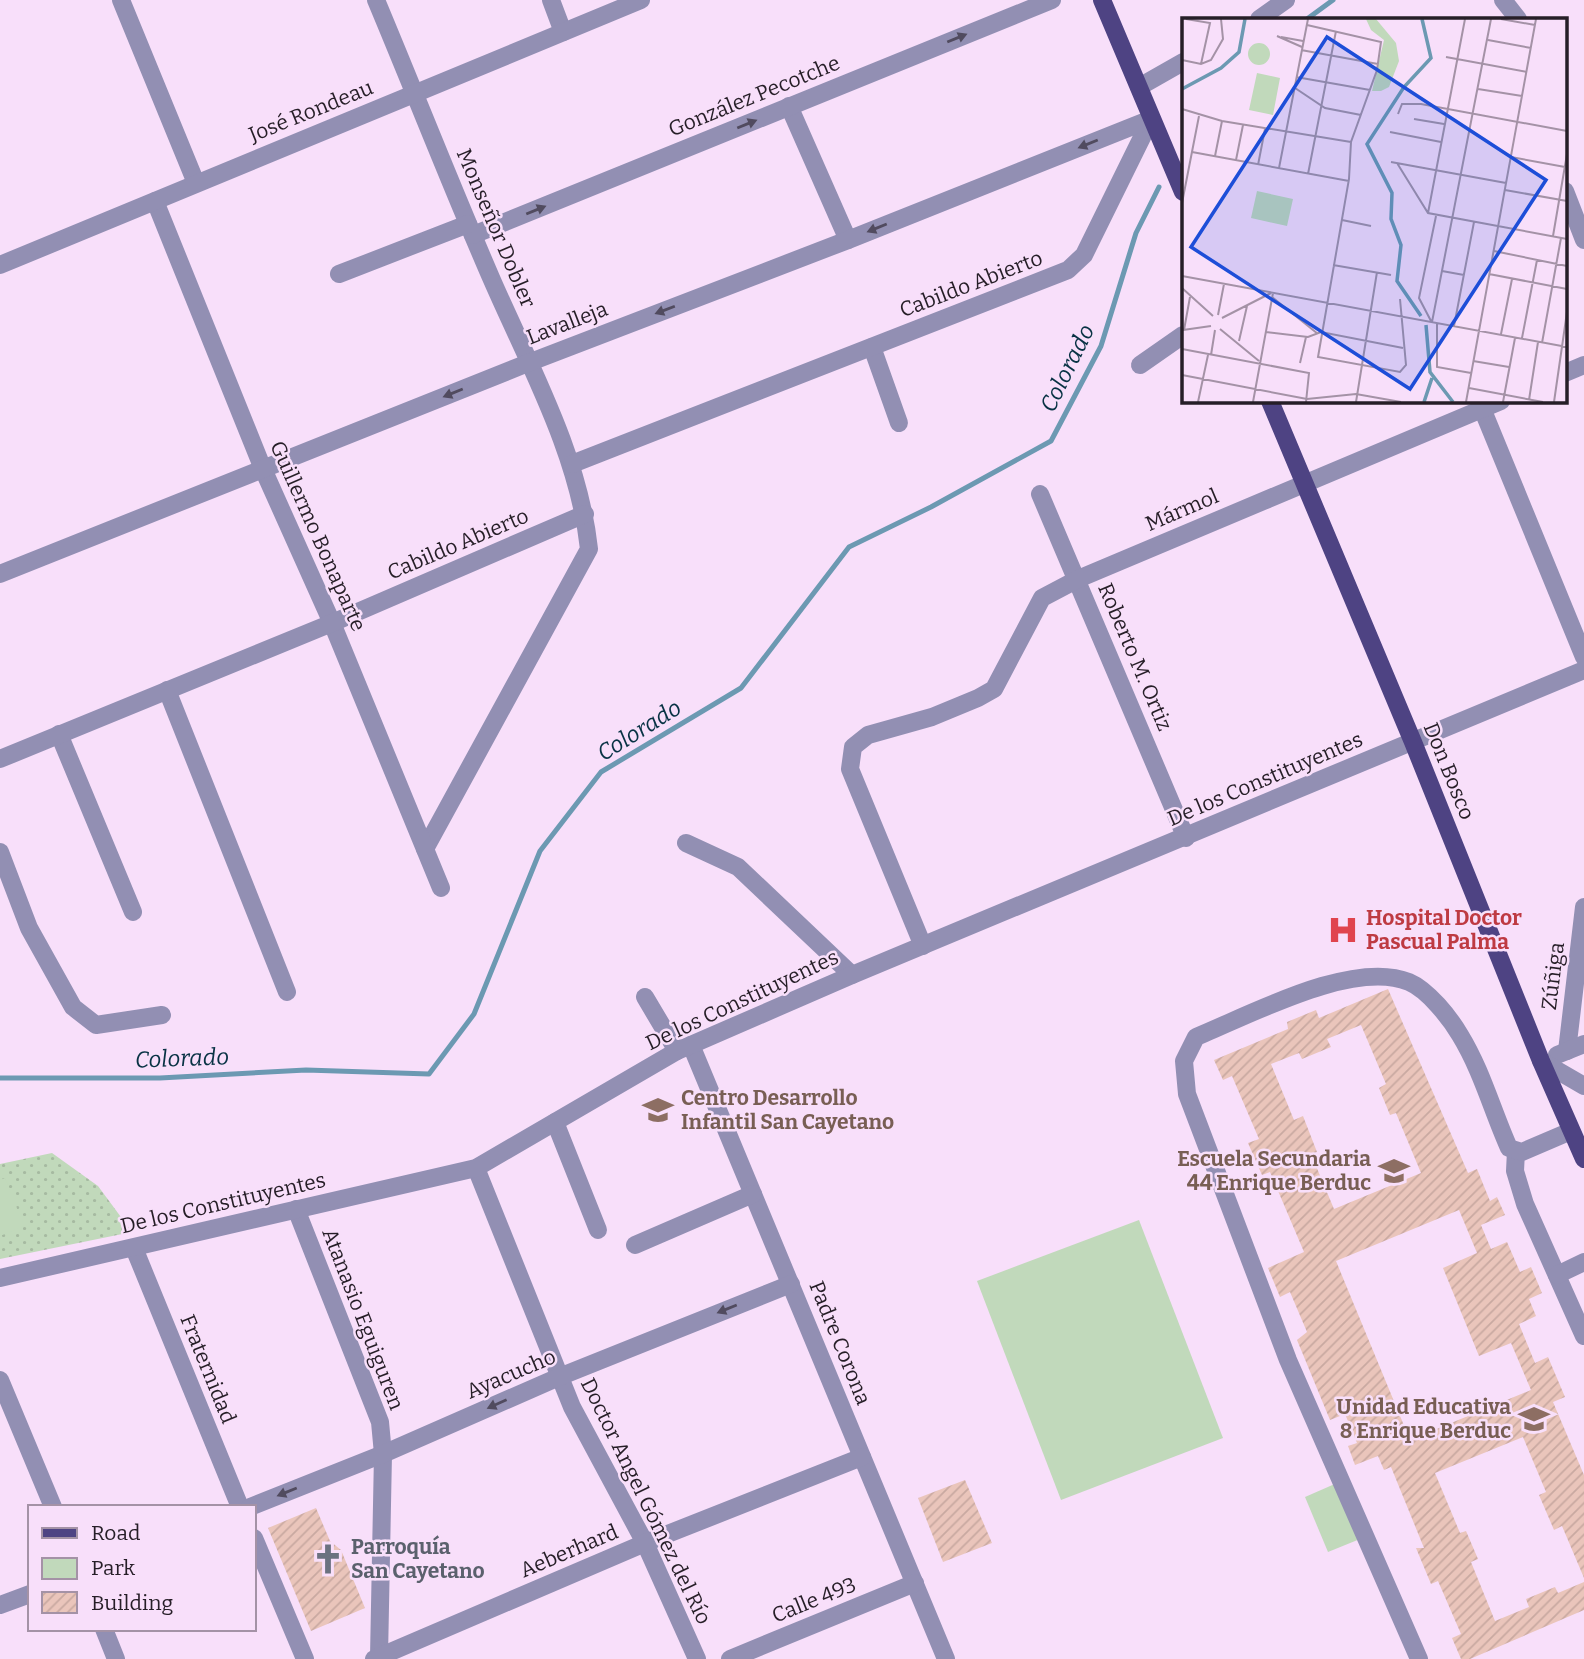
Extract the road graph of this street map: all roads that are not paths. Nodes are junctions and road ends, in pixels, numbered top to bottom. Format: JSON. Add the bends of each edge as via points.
{"nodes":[{"id":1,"x":121,"y":0,"type":"edge"},
{"id":2,"x":376,"y":0,"type":"edge"},
{"id":3,"x":551,"y":0,"type":"edge"},
{"id":4,"x":641,"y":0,"type":"edge"},
{"id":5,"x":1052,"y":0,"type":"edge"},
{"id":6,"x":1102,"y":0,"type":"edge"},
{"id":7,"x":1286,"y":0,"type":"edge"},
{"id":8,"x":1503,"y":0,"type":"edge"},
{"id":9,"x":1260,"y":18,"type":"edge"},
{"id":10,"x":1517,"y":18,"type":"edge"},
{"id":11,"x":564,"y":32,"type":"junction"},
{"id":12,"x":1182,"y":63,"type":"edge"},
{"id":13,"x":1139,"y":87,"type":"junction"},
{"id":14,"x":415,"y":93,"type":"junction"},
{"id":15,"x":789,"y":106,"type":"junction"},
{"id":16,"x":1152,"y":118,"type":"junction"},
{"id":17,"x":196,"y":183,"type":"junction"},
{"id":18,"x":1182,"y":190,"type":"edge"},
{"id":19,"x":1566,"y":194,"type":"edge"},
{"id":20,"x":155,"y":201,"type":"junction"},
{"id":21,"x":470,"y":230,"type":"junction"},
{"id":22,"x":848,"y":240,"type":"junction"},
{"id":23,"x":1584,"y":240,"type":"edge"},
{"id":24,"x":1,"y":261,"type":"edge"},
{"id":25,"x":339,"y":274,"type":"dead end"},
{"id":26,"x":1182,"y":336,"type":"edge"},
{"id":27,"x":872,"y":347,"type":"junction"},
{"id":28,"x":528,"y":363,"type":"junction"},
{"id":29,"x":1140,"y":365,"type":"dead end"},
{"id":30,"x":1584,"y":365,"type":"edge"},
{"id":31,"x":1566,"y":373,"type":"edge"},
{"id":32,"x":1270,"y":402,"type":"edge"},
{"id":33,"x":1481,"y":405,"type":"edge"},
{"id":34,"x":899,"y":423,"type":"dead end"},
{"id":35,"x":572,"y":464,"type":"junction"},
{"id":36,"x":263,"y":469,"type":"junction"},
{"id":37,"x":1304,"y":482,"type":"junction"},
{"id":38,"x":1040,"y":494,"type":"dead end"},
{"id":39,"x":585,"y":514,"type":"junction"},
{"id":40,"x":0,"y":574,"type":"edge"},
{"id":41,"x":1078,"y":579,"type":"junction"},
{"id":42,"x":332,"y":622,"type":"junction"},
{"id":43,"x":1584,"y":657,"type":"edge"},
{"id":44,"x":1584,"y":670,"type":"edge"},
{"id":45,"x":167,"y":690,"type":"junction"},
{"id":46,"x":60,"y":734,"type":"junction"},
{"id":47,"x":1412,"y":742,"type":"junction"},
{"id":48,"x":0,"y":759,"type":"edge"},
{"id":49,"x":1186,"y":838,"type":"junction"},
{"id":50,"x":686,"y":843,"type":"dead end"},
{"id":51,"x":425,"y":849,"type":"junction"},
{"id":52,"x":0,"y":852,"type":"edge"},
{"id":53,"x":441,"y":888,"type":"dead end"},
{"id":54,"x":1584,"y":907,"type":"edge"},
{"id":55,"x":133,"y":912,"type":"dead end"},
{"id":56,"x":923,"y":946,"type":"junction"},
{"id":57,"x":852,"y":975,"type":"junction"},
{"id":58,"x":287,"y":992,"type":"dead end"},
{"id":59,"x":645,"y":997,"type":"dead end"},
{"id":60,"x":162,"y":1015,"type":"dead end"},
{"id":61,"x":1576,"y":1047,"type":"edge"},
{"id":62,"x":684,"y":1048,"type":"junction"},
{"id":63,"x":1541,"y":1061,"type":"junction"},
{"id":64,"x":1584,"y":1086,"type":"edge"},
{"id":65,"x":555,"y":1122,"type":"junction"},
{"id":66,"x":1572,"y":1130,"type":"junction"},
{"id":67,"x":1516,"y":1151,"type":"junction"},
{"id":68,"x":1584,"y":1159,"type":"edge"},
{"id":69,"x":476,"y":1168,"type":"junction"},
{"id":70,"x":753,"y":1194,"type":"junction"},
{"id":71,"x":296,"y":1209,"type":"junction"},
{"id":72,"x":598,"y":1230,"type":"dead end"},
{"id":73,"x":635,"y":1245,"type":"dead end"},
{"id":74,"x":134,"y":1248,"type":"junction"},
{"id":75,"x":1584,"y":1262,"type":"edge"},
{"id":76,"x":1557,"y":1275,"type":"junction"},
{"id":77,"x":0,"y":1278,"type":"edge"},
{"id":78,"x":790,"y":1284,"type":"junction"},
{"id":79,"x":1584,"y":1336,"type":"edge"},
{"id":80,"x":559,"y":1377,"type":"junction"},
{"id":81,"x":0,"y":1380,"type":"edge"},
{"id":82,"x":383,"y":1454,"type":"junction"},
{"id":83,"x":862,"y":1457,"type":"junction"},
{"id":84,"x":52,"y":1505,"type":"edge"},
{"id":85,"x":239,"y":1505,"type":"edge"},
{"id":86,"x":255,"y":1505,"type":"edge"},
{"id":87,"x":256,"y":1543,"type":"edge"},
{"id":88,"x":645,"y":1543,"type":"junction"},
{"id":89,"x":915,"y":1583,"type":"junction"},
{"id":90,"x":28,"y":1595,"type":"edge"},
{"id":91,"x":0,"y":1605,"type":"edge"},
{"id":92,"x":105,"y":1631,"type":"edge"},
{"id":93,"x":376,"y":1658,"type":"edge"},
{"id":94,"x":116,"y":1659,"type":"edge"},
{"id":95,"x":305,"y":1659,"type":"edge"},
{"id":96,"x":697,"y":1659,"type":"edge"},
{"id":97,"x":730,"y":1659,"type":"edge"},
{"id":98,"x":946,"y":1659,"type":"edge"},
{"id":99,"x":1419,"y":1659,"type":"edge"}],
"edges":[{"from":1,"to":17,"type":"street"},
{"from":2,"to":14,"type":"street","name":"Monseñor Dobler"},
{"from":3,"to":11,"type":"street"},
{"from":4,"to":11,"type":"street","name":"José Rondeau"},
{"from":15,"to":5,"type":"street","name":"González Pecotche","one_way":true},
{"from":6,"to":13,"type":"main road"},
{"from":7,"to":9,"type":"street"},
{"from":8,"to":10,"type":"street"},
{"from":11,"to":14,"type":"street","name":"José Rondeau"},
{"from":12,"to":13,"type":"street"},
{"from":13,"to":16,"type":"main road"},
{"from":14,"to":17,"type":"street","name":"José Rondeau"},
{"from":14,"to":21,"type":"street","name":"Monseñor Dobler"},
{"from":21,"to":15,"type":"street","name":"González Pecotche","one_way":true},
{"from":15,"to":22,"type":"street"},
{"from":16,"to":18,"type":"main road"},
{"from":16,"to":22,"type":"street","name":"Lavalleja","one_way":true},
{"from":16,"to":27,"type":"street","name":"Cabildo Abierto","via":[[1084,255],[1068,270]]},
{"from":17,"to":20,"type":"street","name":"José Rondeau"},
{"from":19,"to":23,"type":"street"},
{"from":20,"to":24,"type":"street","name":"José Rondeau"},
{"from":20,"to":36,"type":"street","name":"Guillermo Bonaparte"},
{"from":21,"to":25,"type":"street","name":"González Pecotche"},
{"from":21,"to":28,"type":"street","name":"Monseñor Dobler"},
{"from":22,"to":28,"type":"street","name":"Lavalleja","one_way":true},
{"from":26,"to":29,"type":"street"},
{"from":27,"to":34,"type":"street"},
{"from":27,"to":35,"type":"street","name":"Cabildo Abierto"},
{"from":28,"to":35,"type":"street","name":"Monseñor Dobler"},
{"from":28,"to":36,"type":"street","name":"Lavalleja","one_way":true},
{"from":30,"to":31,"type":"street"},
{"from":32,"to":37,"type":"main road","name":"Don Bosco"},
{"from":33,"to":37,"type":"street","name":"Mármol"},
{"from":33,"to":43,"type":"street"},
{"from":35,"to":39,"type":"street","name":"Monseñor Dobler"},
{"from":36,"to":40,"type":"street","name":"Lavalleja"},
{"from":36,"to":42,"type":"street","name":"Guillermo Bonaparte"},
{"from":37,"to":41,"type":"street","name":"Mármol"},
{"from":37,"to":47,"type":"main road","name":"Don Bosco"},
{"from":38,"to":41,"type":"street","name":"Roberto M. Ortiz"},
{"from":39,"to":42,"type":"street","name":"Cabildo Abierto"},
{"from":39,"to":51,"type":"street","via":[[589,549]]},
{"from":41,"to":49,"type":"street","name":"Roberto M. Ortiz"},
{"from":41,"to":56,"type":"street","name":"Mármol","via":[[1042,598],[994,689],[932,717],[868,735],[853,747],[850,769]]},
{"from":42,"to":45,"type":"street","name":"Cabildo Abierto"},
{"from":42,"to":51,"type":"street","name":"Guillermo Bonaparte"},
{"from":44,"to":47,"type":"street","name":"De los Constituyentes"},
{"from":45,"to":46,"type":"street","name":"Cabildo Abierto"},
{"from":45,"to":58,"type":"street"},
{"from":46,"to":48,"type":"street","name":"Cabildo Abierto"},
{"from":46,"to":55,"type":"street"},
{"from":47,"to":49,"type":"street","name":"De los Constituyentes"},
{"from":47,"to":63,"type":"main road","name":"Don Bosco"},
{"from":49,"to":56,"type":"street","name":"De los Constituyentes"},
{"from":50,"to":57,"type":"street","via":[[738,867]]},
{"from":51,"to":53,"type":"street","name":"Guillermo Bonaparte"},
{"from":52,"to":60,"type":"street","via":[[29,928],[73,1007],[96,1025]]},
{"from":54,"to":61,"type":"street","name":"Zúñiga"},
{"from":56,"to":57,"type":"street","name":"De los Constituyentes"},
{"from":57,"to":62,"type":"street","name":"De los Constituyentes"},
{"from":59,"to":62,"type":"street","name":"Padre Corona"},
{"from":61,"to":63,"type":"street"},
{"from":62,"to":65,"type":"street","name":"De los Constituyentes"},
{"from":62,"to":70,"type":"street","name":"Padre Corona"},
{"from":63,"to":64,"type":"street"},
{"from":63,"to":66,"type":"main road","name":"Don Bosco"},
{"from":65,"to":69,"type":"street","name":"De los Constituyentes"},
{"from":65,"to":72,"type":"street"},
{"from":66,"to":67,"type":"street"},
{"from":66,"to":68,"type":"main road","name":"Don Bosco"},
{"from":67,"to":76,"type":"street","via":[[1515,1171],[1525,1204]]},
{"from":67,"to":99,"type":"street","via":[[1509,1148],[1480,1071],[1460,1034],[1440,1007],[1410,983],[1378,976],[1322,985],[1196,1037],[1184,1060],[1187,1094],[1288,1360]]},
{"from":69,"to":71,"type":"street","name":"De los Constituyentes"},
{"from":69,"to":80,"type":"street","name":"Doctor Angel Gómez del Río"},
{"from":70,"to":73,"type":"street"},
{"from":70,"to":78,"type":"street","name":"Padre Corona"},
{"from":71,"to":74,"type":"street","name":"De los Constituyentes"},
{"from":71,"to":82,"type":"street","name":"Atanasio Eguiguren","via":[[380,1422]]},
{"from":74,"to":77,"type":"street","name":"De los Constituyentes"},
{"from":74,"to":85,"type":"street","name":"Fraternidad"},
{"from":75,"to":76,"type":"street"},
{"from":76,"to":79,"type":"street"},
{"from":78,"to":80,"type":"street","name":"Ayacucho","one_way":true},
{"from":78,"to":83,"type":"street","name":"Padre Corona"},
{"from":80,"to":82,"type":"street","name":"Ayacucho","one_way":true},
{"from":80,"to":88,"type":"street","name":"Doctor Angel Gómez del Río"},
{"from":81,"to":84,"type":"street"},
{"from":82,"to":86,"type":"street","name":"Ayacucho","one_way":true},
{"from":82,"to":93,"type":"street","name":"Atanasio Eguiguren"},
{"from":83,"to":88,"type":"street","name":"Aeberhard"},
{"from":83,"to":89,"type":"street","name":"Padre Corona"},
{"from":87,"to":95,"type":"street"},
{"from":88,"to":93,"type":"street","name":"Aeberhard"},
{"from":88,"to":96,"type":"street","name":"Doctor Angel Gómez del Río"},
{"from":89,"to":97,"type":"street","name":"Calle 493"},
{"from":89,"to":98,"type":"street","name":"Padre Corona"},
{"from":90,"to":91,"type":"street"},
{"from":92,"to":94,"type":"street"}]}
